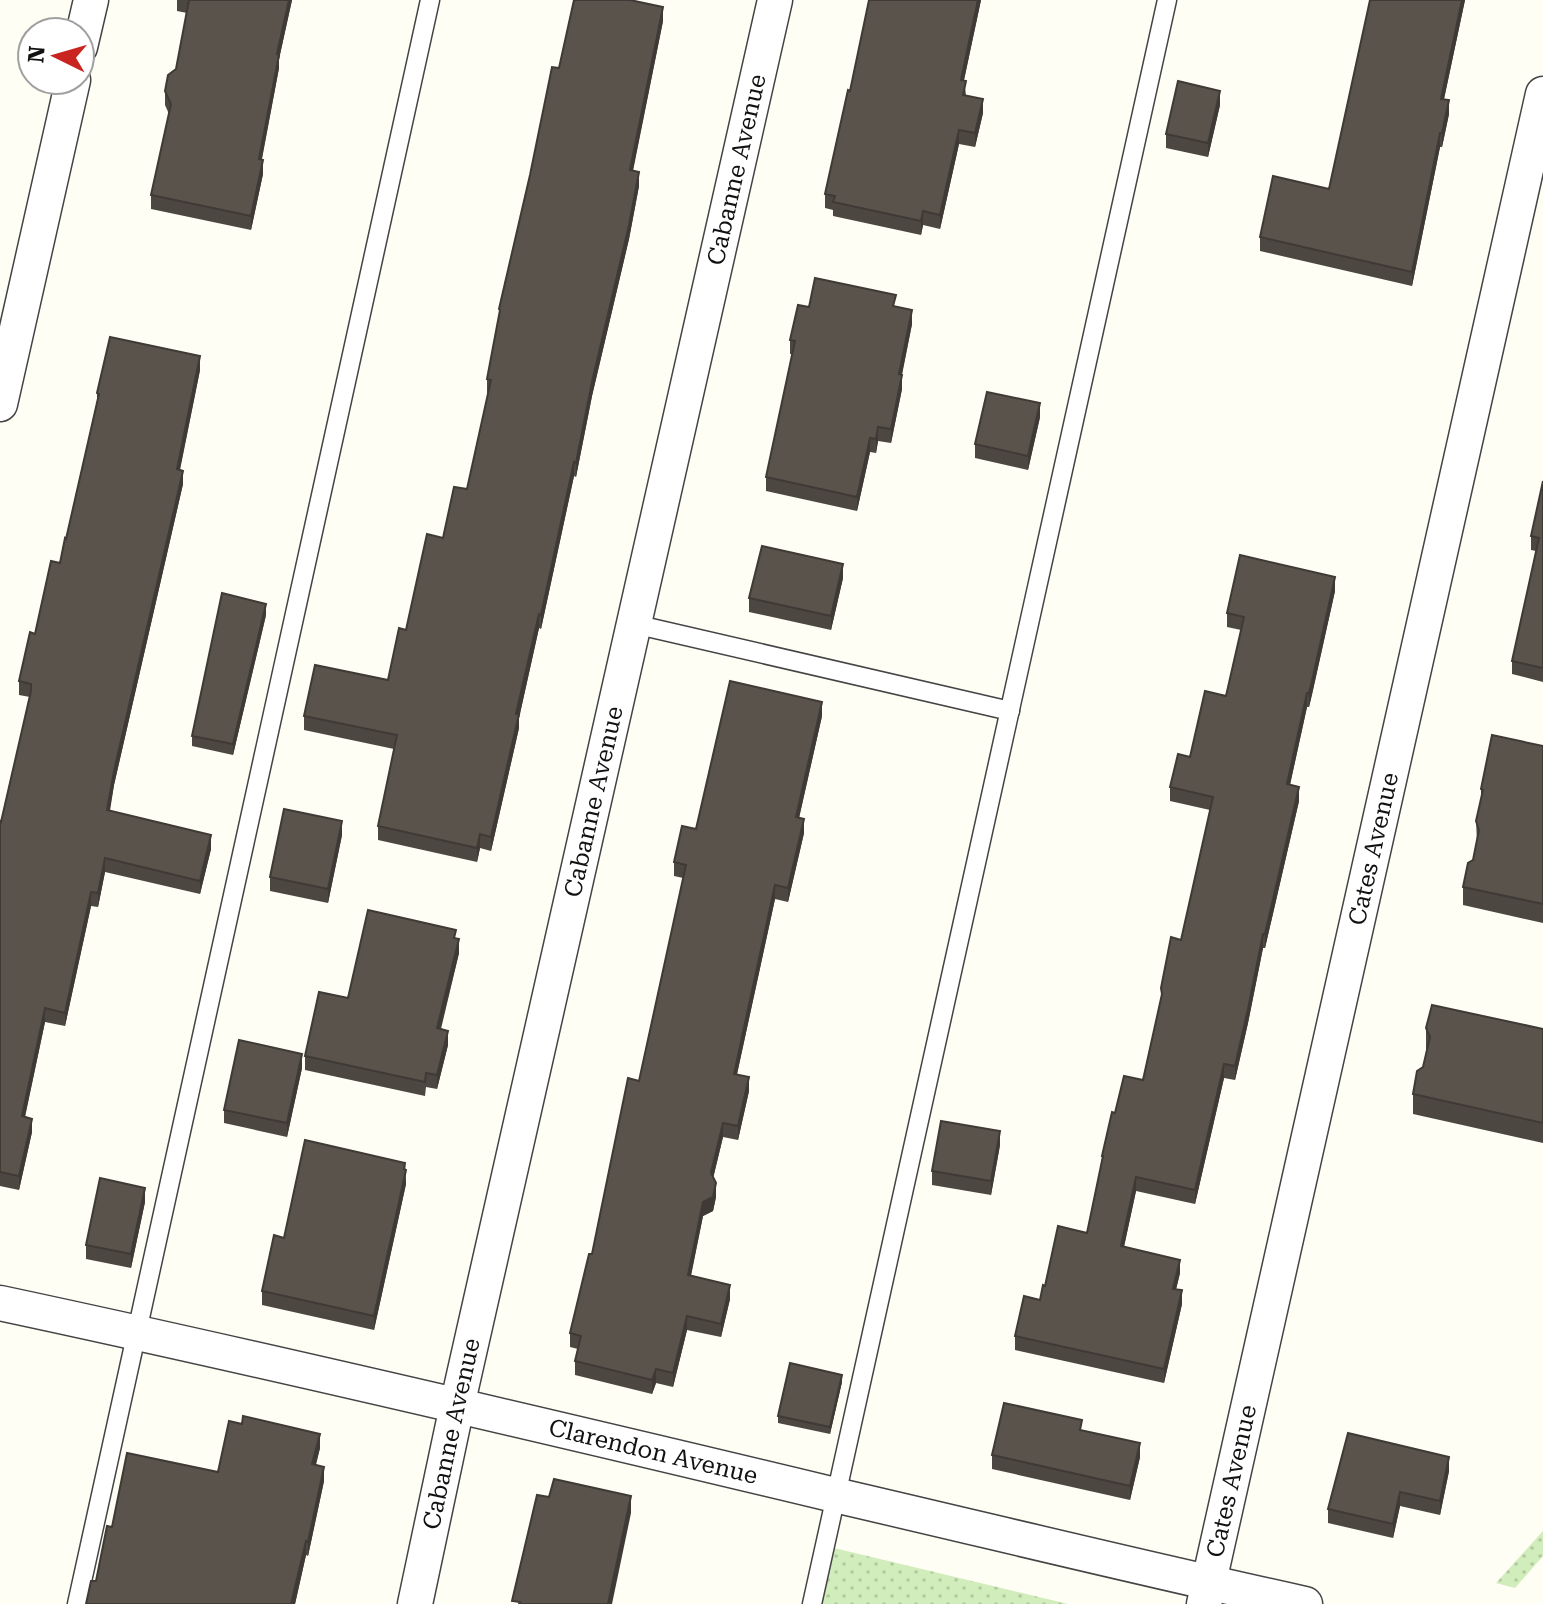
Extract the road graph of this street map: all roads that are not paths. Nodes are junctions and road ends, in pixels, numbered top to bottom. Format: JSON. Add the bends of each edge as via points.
{"nodes":[{"id":1,"x":430,"y":0,"type":"edge"},
{"id":2,"x":775,"y":0,"type":"edge"},
{"id":3,"x":1167,"y":0,"type":"edge"},
{"id":4,"x":1543,"y":94,"type":"edge"},
{"id":5,"x":69,"y":96,"type":"edge"},
{"id":6,"x":0,"y":404,"type":"edge"},
{"id":7,"x":634,"y":624,"type":"junction"},
{"id":8,"x":1010,"y":711,"type":"junction"},
{"id":9,"x":0,"y":1303,"type":"edge"},
{"id":10,"x":137,"y":1332,"type":"junction"},
{"id":11,"x":457,"y":1406,"type":"junction"},
{"id":12,"x":836,"y":1495,"type":"junction"},
{"id":13,"x":1206,"y":1594,"type":"edge"},
{"id":14,"x":77,"y":1604,"type":"edge"},
{"id":15,"x":415,"y":1604,"type":"edge"},
{"id":16,"x":812,"y":1604,"type":"edge"},
{"id":17,"x":1305,"y":1604,"type":"edge"}],
"edges":[{"from":1,"to":10,"type":"lane"},
{"from":2,"to":7,"type":"street","name":"Cabanne Avenue"},
{"from":3,"to":8,"type":"lane"},
{"from":4,"to":13,"type":"street","name":"Cates Avenue"},
{"from":5,"to":6,"type":"street"},
{"from":7,"to":8,"type":"lane"},
{"from":7,"to":11,"type":"street","name":"Cabanne Avenue"},
{"from":8,"to":12,"type":"lane"},
{"from":9,"to":10,"type":"street","name":"Clarendon Avenue"},
{"from":10,"to":11,"type":"street","name":"Clarendon Avenue"},
{"from":10,"to":14,"type":"lane"},
{"from":11,"to":12,"type":"street","name":"Clarendon Avenue"},
{"from":11,"to":15,"type":"street","name":"Cabanne Avenue"},
{"from":12,"to":13,"type":"street","name":"Clarendon Avenue"},
{"from":12,"to":16,"type":"lane"},
{"from":13,"to":17,"type":"street","name":"Clarendon Avenue"}]}
